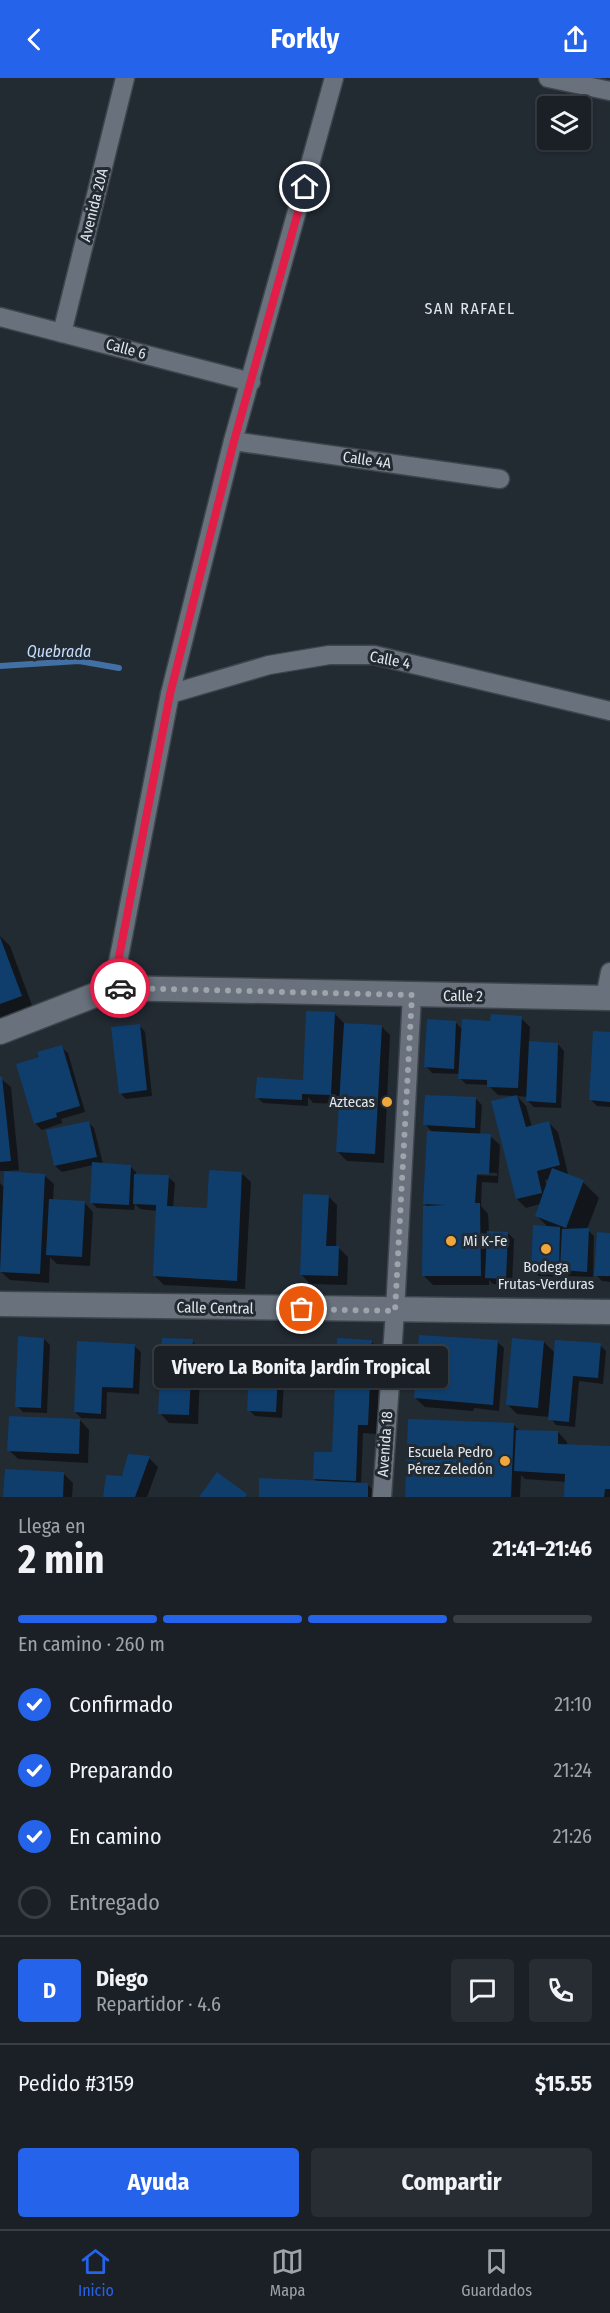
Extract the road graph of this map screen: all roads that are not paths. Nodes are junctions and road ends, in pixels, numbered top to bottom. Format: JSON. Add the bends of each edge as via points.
{"nodes":[{"id":1,"x":125,"y":78,"type":"edge"},
{"id":2,"x":334,"y":78,"type":"edge"},
{"id":3,"x":548,"y":78,"type":"edge"},
{"id":4,"x":610,"y":91,"type":"edge"},
{"id":5,"x":0,"y":317,"type":"edge"},
{"id":6,"x":62,"y":333,"type":"junction"},
{"id":7,"x":251,"y":382,"type":"junction"},
{"id":8,"x":234,"y":441,"type":"junction"},
{"id":9,"x":500,"y":478,"type":"dead end"},
{"id":10,"x":170,"y":694,"type":"junction"},
{"id":11,"x":610,"y":711,"type":"edge"},
{"id":12,"x":610,"y":972,"type":"edge"},
{"id":13,"x":113,"y":988,"type":"junction"},
{"id":14,"x":412,"y":995,"type":"junction"},
{"id":15,"x":608,"y":998,"type":"edge"},
{"id":16,"x":0,"y":1032,"type":"edge"},
{"id":17,"x":0,"y":1304,"type":"edge"},
{"id":18,"x":395,"y":1311,"type":"junction"},
{"id":19,"x":610,"y":1312,"type":"edge"},
{"id":20,"x":382,"y":1497,"type":"edge"}],
"edges":[{"from":1,"to":6,"type":"street","name":"Avenida 20A"},
{"from":2,"to":7,"type":"street"},
{"from":3,"to":4,"type":"street"},
{"from":5,"to":6,"type":"street","name":"Calle 6"},
{"from":6,"to":7,"type":"street","name":"Calle 6"},
{"from":7,"to":8,"type":"street"},
{"from":8,"to":9,"type":"street","name":"Calle 4A"},
{"from":8,"to":10,"type":"street"},
{"from":10,"to":11,"type":"street","name":"Calle 4","via":[[269,665],[329,655],[374,655]]},
{"from":10,"to":13,"type":"street"},
{"from":12,"to":15,"type":"street"},
{"from":13,"to":14,"type":"main road","name":"Calle 2"},
{"from":13,"to":16,"type":"main road","name":"Calle 2"},
{"from":14,"to":15,"type":"main road","name":"Calle 2"},
{"from":14,"to":18,"type":"street","name":"Avenida 18"},
{"from":17,"to":18,"type":"main road","name":"Calle Central"},
{"from":18,"to":19,"type":"main road","name":"Calle Central"},
{"from":18,"to":20,"type":"street","name":"Avenida 18"}]}
